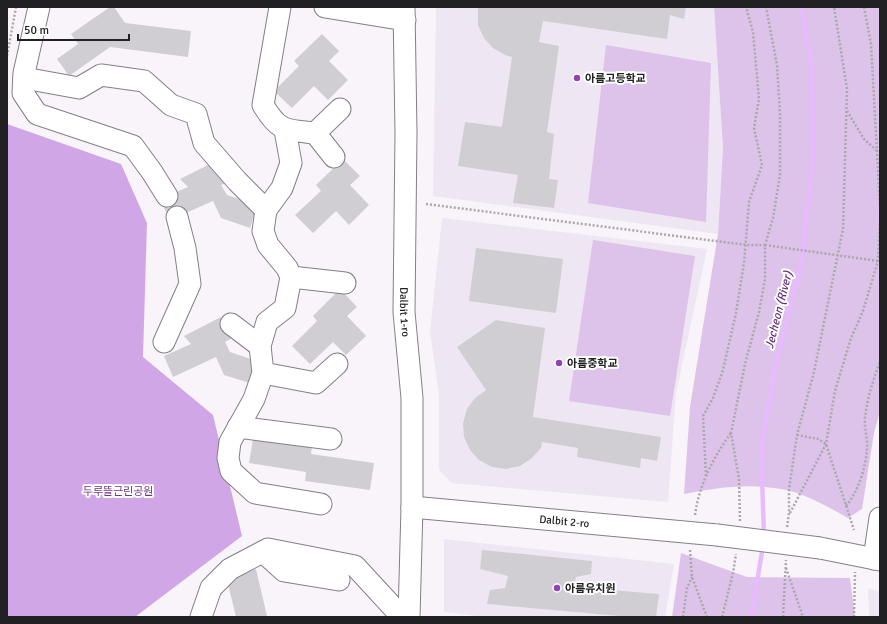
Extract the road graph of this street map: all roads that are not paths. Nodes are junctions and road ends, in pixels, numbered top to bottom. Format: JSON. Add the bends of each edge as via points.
{"nodes":[{"id":1,"x":39,"y":7,"type":"edge"},
{"id":2,"x":280,"y":7,"type":"edge"},
{"id":3,"x":325,"y":7,"type":"edge"},
{"id":4,"x":404,"y":14,"type":"edge"},
{"id":5,"x":24,"y":78,"type":"junction"},
{"id":6,"x":340,"y":109,"type":"dead end"},
{"id":7,"x":285,"y":130,"type":"junction"},
{"id":8,"x":315,"y":133,"type":"junction"},
{"id":9,"x":334,"y":157,"type":"dead end"},
{"id":10,"x":166,"y":196,"type":"dead end"},
{"id":11,"x":266,"y":210,"type":"junction"},
{"id":12,"x":177,"y":217,"type":"dead end"},
{"id":13,"x":291,"y":277,"type":"junction"},
{"id":14,"x":345,"y":283,"type":"dead end"},
{"id":15,"x":231,"y":324,"type":"dead end"},
{"id":16,"x":164,"y":342,"type":"dead end"},
{"id":17,"x":260,"y":346,"type":"junction"},
{"id":18,"x":337,"y":364,"type":"dead end"},
{"id":19,"x":264,"y":373,"type":"junction"},
{"id":20,"x":238,"y":427,"type":"junction"},
{"id":21,"x":331,"y":439,"type":"dead end"},
{"id":22,"x":321,"y":504,"type":"dead end"},
{"id":23,"x":412,"y":507,"type":"junction"},
{"id":24,"x":880,"y":518,"type":"edge"},
{"id":25,"x":263,"y":552,"type":"junction"},
{"id":26,"x":870,"y":558,"type":"edge"},
{"id":27,"x":339,"y":580,"type":"dead end"},
{"id":28,"x":201,"y":617,"type":"edge"},
{"id":29,"x":402,"y":617,"type":"edge"},
{"id":30,"x":409,"y":617,"type":"edge"}],
"edges":[{"from":1,"to":5,"type":"street"},
{"from":2,"to":7,"type":"street","via":[[263,105],[272,120]]},
{"from":3,"to":4,"type":"street"},
{"from":4,"to":23,"type":"street","name":"Dalbit 1-ro","via":[[404,297],[412,398]]},
{"from":5,"to":10,"type":"street","via":[[23,93],[37,114],[132,146]]},
{"from":5,"to":11,"type":"street","via":[[80,88],[101,75],[144,81],[171,105],[196,114],[204,143]]},
{"from":6,"to":8,"type":"street"},
{"from":7,"to":8,"type":"street"},
{"from":7,"to":11,"type":"street","via":[[291,163],[282,188]]},
{"from":8,"to":9,"type":"street"},
{"from":11,"to":13,"type":"street","via":[[263,231],[265,238]]},
{"from":12,"to":16,"type":"street","via":[[190,284]]},
{"from":13,"to":14,"type":"street"},
{"from":13,"to":17,"type":"street","via":[[285,308],[267,322]]},
{"from":15,"to":17,"type":"street"},
{"from":17,"to":19,"type":"street"},
{"from":18,"to":19,"type":"street","via":[[316,383]]},
{"from":19,"to":20,"type":"street","via":[[254,399]]},
{"from":20,"to":21,"type":"street"},
{"from":20,"to":22,"type":"street","via":[[230,442],[228,458],[231,471],[245,485],[255,493]]},
{"from":23,"to":26,"type":"street","name":"Dalbit 2-ro","bridge":true,"via":[[717,535],[820,548]]},
{"from":23,"to":30,"type":"street","name":"Dalbit 1-ro"},
{"from":24,"to":26,"type":"street"},
{"from":25,"to":27,"type":"street","via":[[284,571]]},
{"from":25,"to":28,"type":"street","via":[[225,574],[212,588]]},
{"from":25,"to":29,"type":"street","via":[[268,549],[355,566]]}]}
